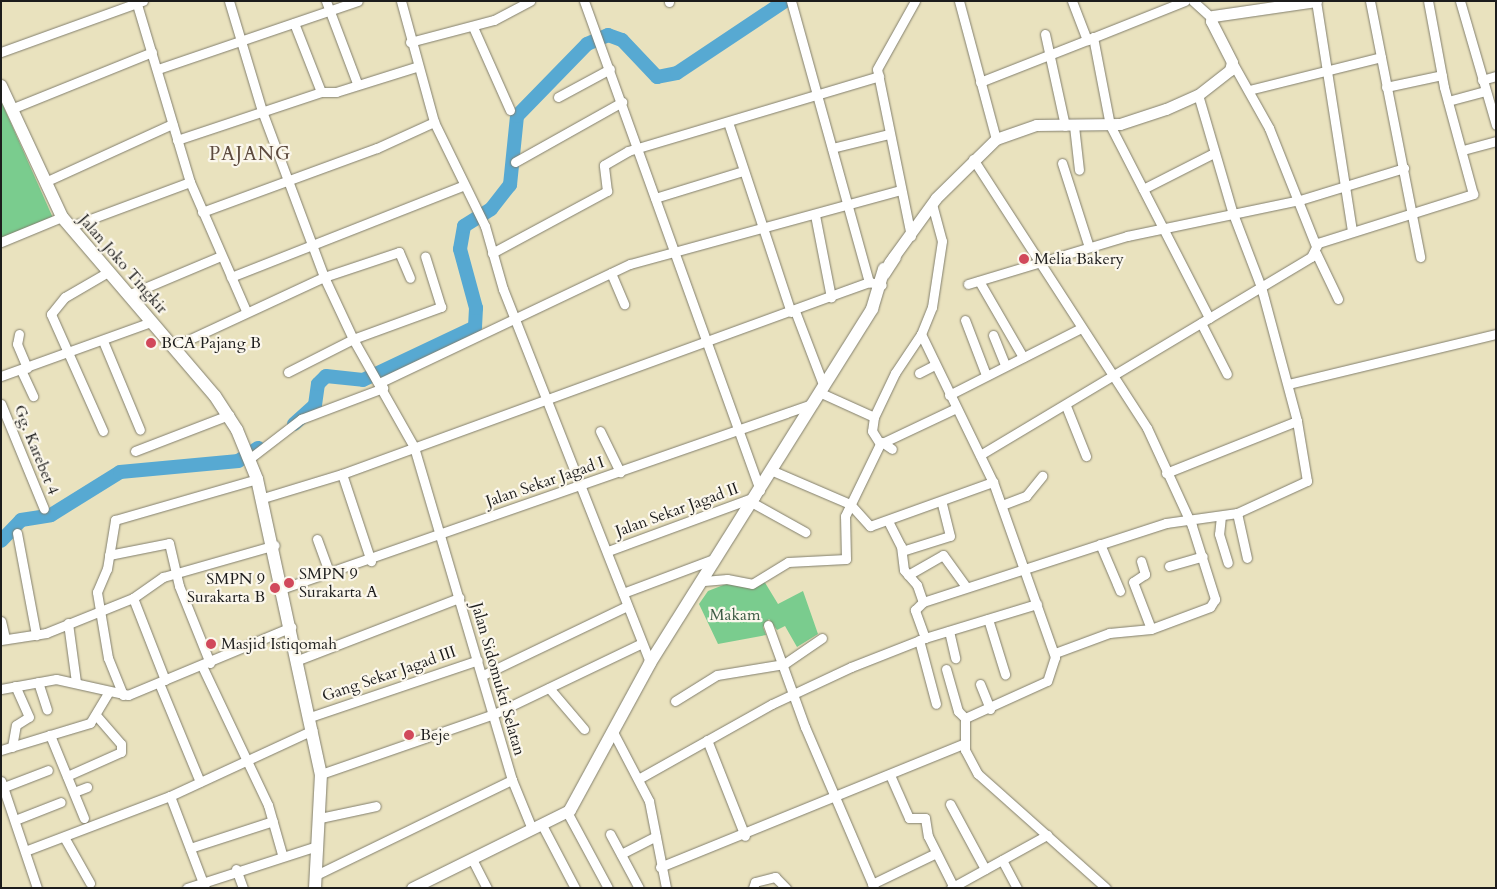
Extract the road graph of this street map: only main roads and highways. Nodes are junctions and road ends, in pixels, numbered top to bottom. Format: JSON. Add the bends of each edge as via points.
{"nodes":[{"id":1,"x":1,"y":86,"type":"edge"},
{"id":2,"x":896,"y":257,"type":"road end"},
{"id":3,"x":568,"y":811,"type":"road end"},
{"id":4,"x":315,"y":881,"type":"edge"}],
"edges":[{"from":1,"to":4,"type":"main road","name":"Jalan Joko Tingkir","via":[[65,222],[229,415],[243,442],[275,545],[321,774]]},
{"from":2,"to":3,"type":"main road","via":[[880,278],[820,395],[650,663]]}]}
